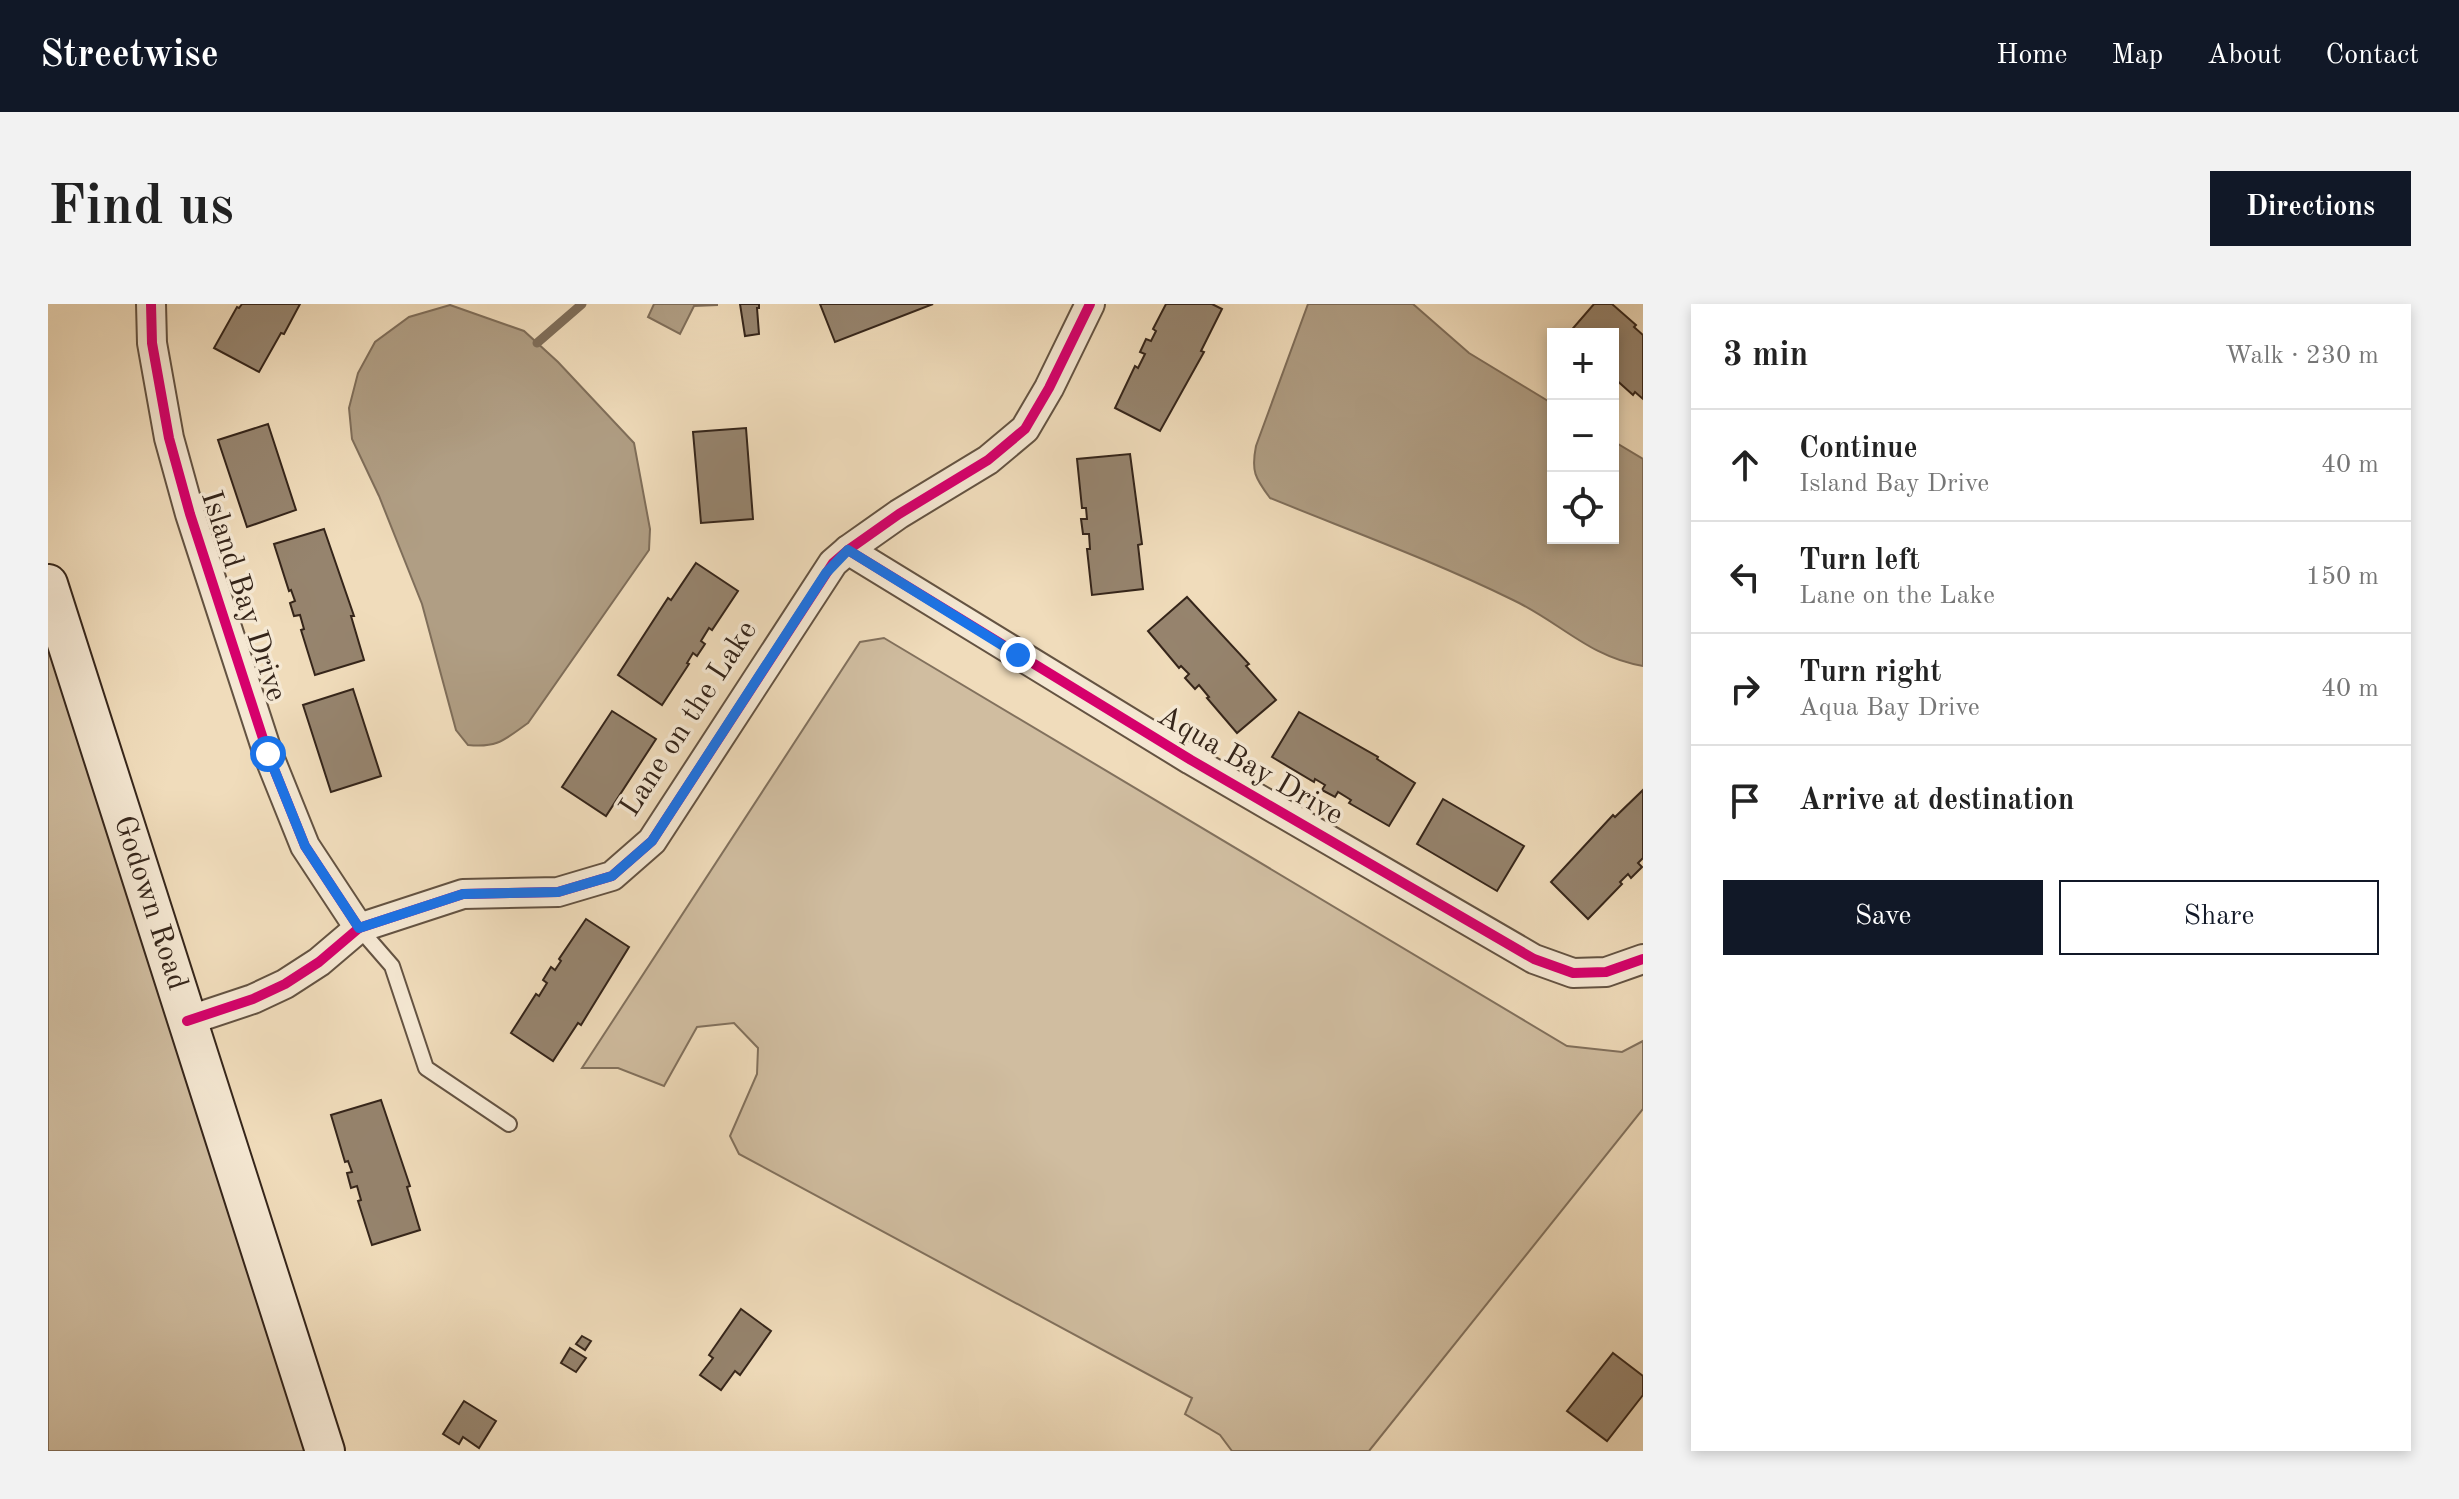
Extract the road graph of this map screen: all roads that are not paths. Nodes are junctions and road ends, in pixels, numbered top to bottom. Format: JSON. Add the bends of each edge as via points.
{"nodes":[{"id":1,"x":151,"y":304,"type":"edge"},
{"id":2,"x":1090,"y":304,"type":"edge"},
{"id":3,"x":848,"y":550,"type":"junction"},
{"id":4,"x":48,"y":584,"type":"edge"},
{"id":5,"x":359,"y":928,"type":"junction"},
{"id":6,"x":1643,"y":959,"type":"edge"},
{"id":7,"x":187,"y":1021,"type":"junction"},
{"id":8,"x":509,"y":1124,"type":"dead end"},
{"id":9,"x":325,"y":1451,"type":"edge"}],
"edges":[{"from":1,"to":5,"type":"street","name":"Island Bay Drive","via":[[152,343],[169,438],[268,754],[305,846]]},
{"from":2,"to":3,"type":"street","name":"Lane on the Lake","via":[[1025,429],[988,460]]},
{"from":3,"to":5,"type":"street","name":"Lane on the Lake","via":[[826,573],[652,841],[612,876],[558,892],[463,894]]},
{"from":3,"to":6,"type":"street","name":"Aqua Bay Drive","via":[[1191,760],[1534,959],[1573,973],[1606,972]]},
{"from":4,"to":7,"type":"main road","name":"Godown Road"},
{"from":5,"to":7,"type":"street","name":"Lane on the Lake","via":[[285,984]]},
{"from":5,"to":8,"type":"lane","via":[[392,966],[426,1068]]},
{"from":7,"to":9,"type":"main road","name":"Godown Road"}]}
